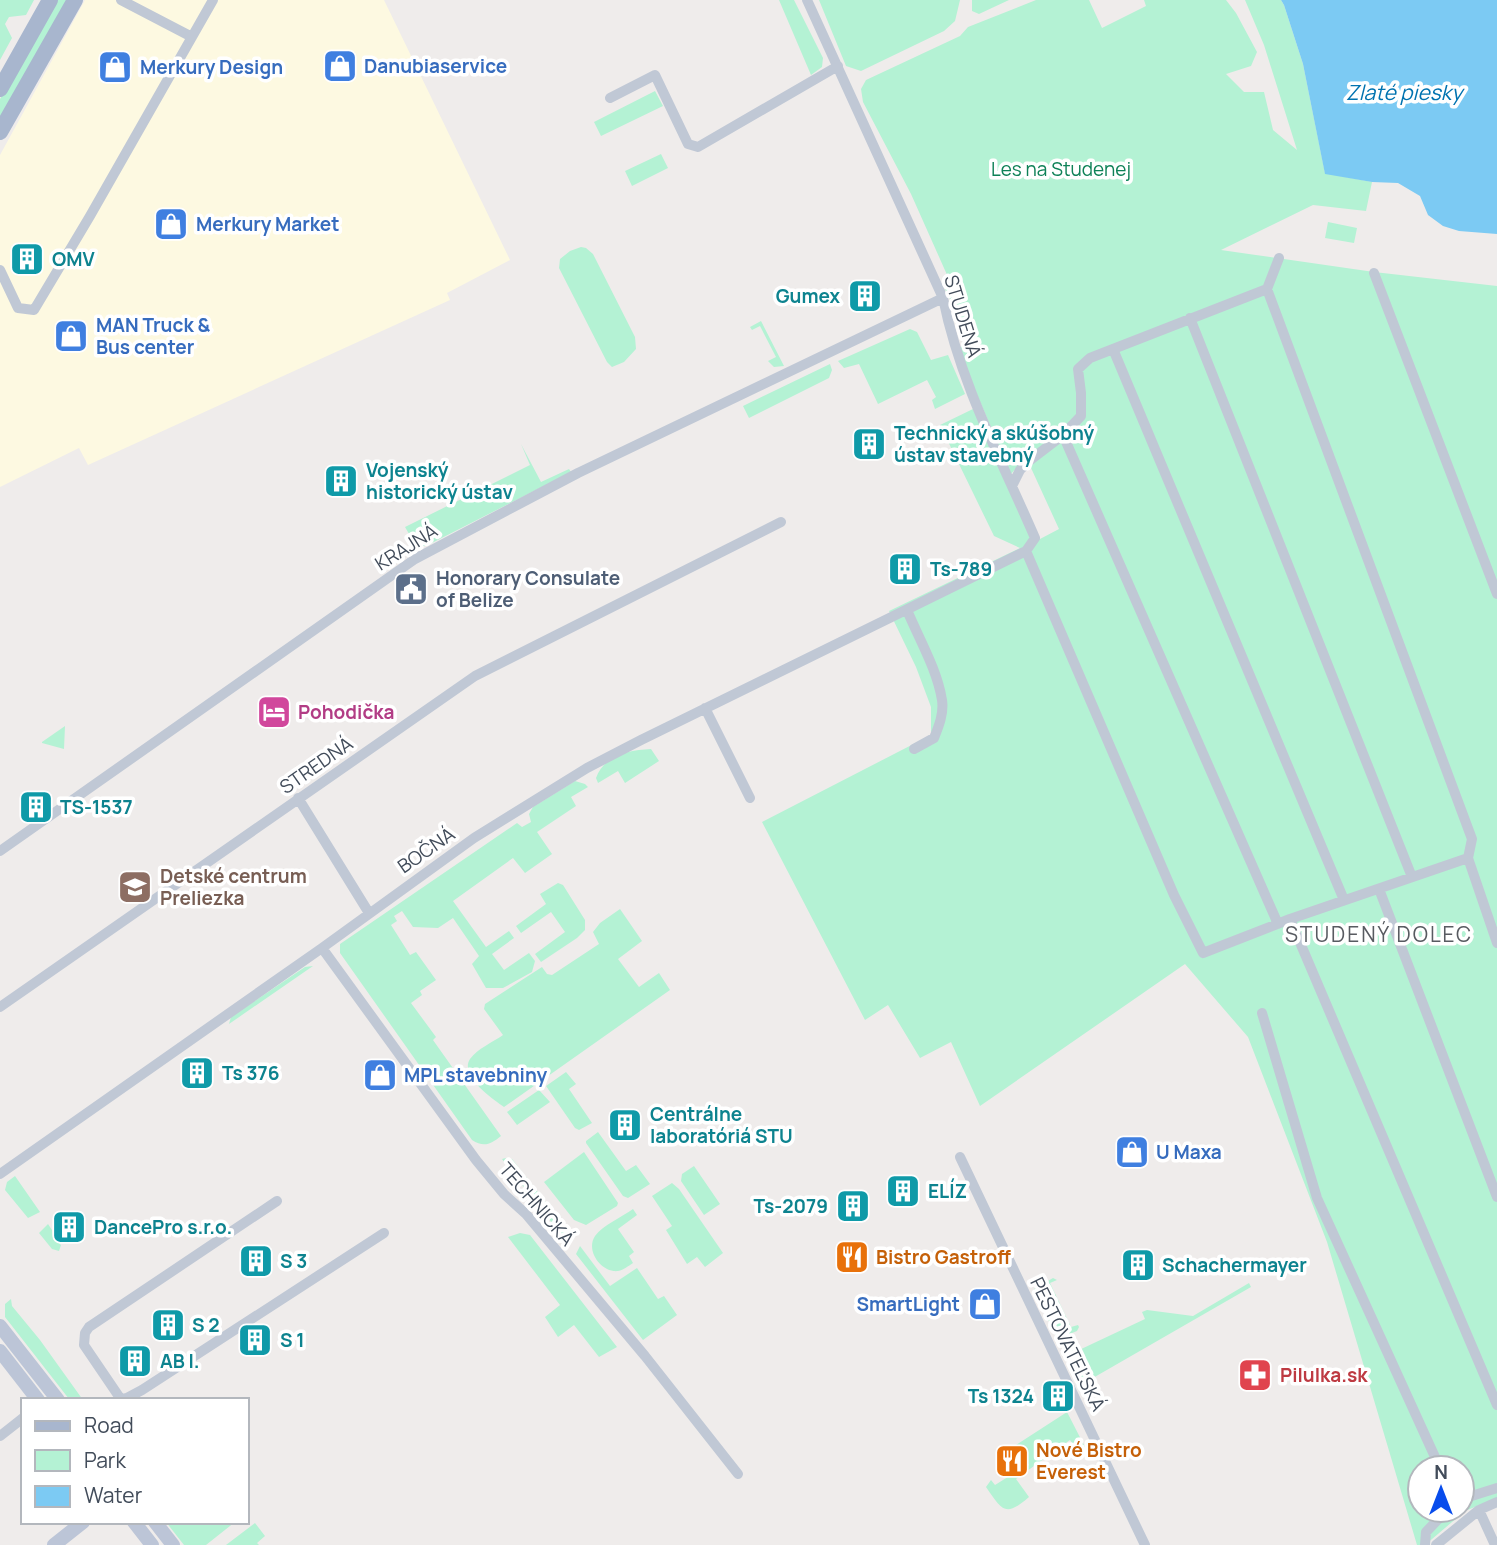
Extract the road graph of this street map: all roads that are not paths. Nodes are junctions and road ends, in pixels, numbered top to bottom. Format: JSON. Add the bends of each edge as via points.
{"nodes":[{"id":1,"x":50,"y":0,"type":"edge"},
{"id":2,"x":75,"y":0,"type":"edge"},
{"id":3,"x":121,"y":0,"type":"edge"},
{"id":4,"x":213,"y":0,"type":"edge"},
{"id":5,"x":809,"y":3,"type":"edge"},
{"id":6,"x":192,"y":37,"type":"junction"},
{"id":7,"x":838,"y":66,"type":"junction"},
{"id":8,"x":0,"y":89,"type":"edge"},
{"id":9,"x":610,"y":98,"type":"dead end"},
{"id":10,"x":0,"y":132,"type":"edge"},
{"id":11,"x":1279,"y":258,"type":"dead end"},
{"id":12,"x":0,"y":270,"type":"edge"},
{"id":13,"x":1374,"y":273,"type":"dead end"},
{"id":14,"x":1267,"y":289,"type":"junction"},
{"id":15,"x":943,"y":298,"type":"junction"},
{"id":16,"x":1190,"y":318,"type":"junction"},
{"id":17,"x":1113,"y":349,"type":"junction"},
{"id":18,"x":1063,"y":435,"type":"junction"},
{"id":19,"x":1012,"y":486,"type":"junction"},
{"id":20,"x":781,"y":522,"type":"dead end"},
{"id":21,"x":1035,"y":538,"type":"joint"},
{"id":22,"x":1026,"y":551,"type":"junction"},
{"id":23,"x":1497,"y":594,"type":"edge"},
{"id":24,"x":907,"y":610,"type":"junction"},
{"id":25,"x":705,"y":708,"type":"junction"},
{"id":26,"x":914,"y":749,"type":"dead end"},
{"id":27,"x":298,"y":798,"type":"junction"},
{"id":28,"x":750,"y":798,"type":"dead end"},
{"id":29,"x":0,"y":851,"type":"edge"},
{"id":30,"x":1468,"y":858,"type":"junction"},
{"id":31,"x":1412,"y":877,"type":"junction"},
{"id":32,"x":1380,"y":889,"type":"junction"},
{"id":33,"x":1344,"y":900,"type":"junction"},
{"id":34,"x":369,"y":913,"type":"junction"},
{"id":35,"x":1290,"y":919,"type":"junction"},
{"id":36,"x":1278,"y":924,"type":"junction"},
{"id":37,"x":1497,"y":943,"type":"edge"},
{"id":38,"x":322,"y":948,"type":"junction"},
{"id":39,"x":0,"y":1007,"type":"edge"},
{"id":40,"x":1262,"y":1013,"type":"dead end"},
{"id":41,"x":960,"y":1157,"type":"dead end"},
{"id":42,"x":0,"y":1174,"type":"edge"},
{"id":43,"x":1497,"y":1197,"type":"edge"},
{"id":44,"x":277,"y":1201,"type":"dead end"},
{"id":45,"x":384,"y":1233,"type":"dead end"},
{"id":46,"x":0,"y":1326,"type":"edge"},
{"id":47,"x":0,"y":1351,"type":"edge"},
{"id":48,"x":36,"y":1398,"type":"edge"},
{"id":49,"x":56,"y":1398,"type":"edge"},
{"id":50,"x":118,"y":1398,"type":"edge"},
{"id":51,"x":122,"y":1398,"type":"edge"},
{"id":52,"x":1497,"y":1405,"type":"edge"},
{"id":53,"x":21,"y":1420,"type":"edge"},
{"id":54,"x":0,"y":1436,"type":"edge"},
{"id":55,"x":1434,"y":1454,"type":"edge"},
{"id":56,"x":738,"y":1474,"type":"dead end"},
{"id":57,"x":1497,"y":1488,"type":"edge"},
{"id":58,"x":1476,"y":1495,"type":"edge"},
{"id":59,"x":1497,"y":1502,"type":"edge"},
{"id":60,"x":1479,"y":1510,"type":"junction"},
{"id":61,"x":80,"y":1524,"type":"edge"},
{"id":62,"x":136,"y":1524,"type":"edge"},
{"id":63,"x":157,"y":1524,"type":"edge"},
{"id":64,"x":1434,"y":1524,"type":"edge"},
{"id":65,"x":54,"y":1545,"type":"edge"},
{"id":66,"x":152,"y":1545,"type":"edge"},
{"id":67,"x":173,"y":1545,"type":"edge"},
{"id":68,"x":1145,"y":1545,"type":"edge"},
{"id":69,"x":1425,"y":1545,"type":"edge"},
{"id":70,"x":1436,"y":1545,"type":"edge"},
{"id":71,"x":1495,"y":1545,"type":"edge"}],
"edges":[{"from":1,"to":8,"type":"main road"},
{"from":2,"to":10,"type":"main road"},
{"from":3,"to":6,"type":"street"},
{"from":4,"to":6,"type":"street"},
{"from":5,"to":7,"type":"street","name":"STUDENÁ"},
{"from":6,"to":12,"type":"street","via":[[34,310],[18,308]]},
{"from":7,"to":9,"type":"street","via":[[698,146],[688,144],[655,75]]},
{"from":7,"to":15,"type":"street","name":"STUDENÁ"},
{"from":11,"to":14,"type":"street"},
{"from":13,"to":23,"type":"street"},
{"from":14,"to":16,"type":"street"},
{"from":14,"to":30,"type":"street","via":[[1472,839]]},
{"from":15,"to":19,"type":"street","name":"STUDENÁ","via":[[967,386]]},
{"from":15,"to":29,"type":"street","name":"KRAJNÁ","via":[[544,490],[415,559]]},
{"from":16,"to":17,"type":"street"},
{"from":16,"to":31,"type":"street"},
{"from":17,"to":18,"type":"street","via":[[1077,369],[1081,416]]},
{"from":17,"to":33,"type":"street"},
{"from":18,"to":19,"type":"street","via":[[1029,461]]},
{"from":18,"to":36,"type":"street"},
{"from":19,"to":21,"type":"street","name":"STUDENÁ"},
{"from":20,"to":27,"type":"street","name":"STREDNÁ","via":[[475,676]]},
{"from":21,"to":22,"type":"street","name":"BOČNÁ"},
{"from":22,"to":24,"type":"street","name":"BOČNÁ"},
{"from":22,"to":36,"type":"street","via":[[1203,953]]},
{"from":24,"to":25,"type":"street","name":"BOČNÁ"},
{"from":24,"to":26,"type":"street","via":[[942,702],[934,738]]},
{"from":25,"to":28,"type":"street"},
{"from":25,"to":34,"type":"street","name":"BOČNÁ","via":[[587,768],[514,812]]},
{"from":27,"to":34,"type":"street"},
{"from":27,"to":39,"type":"street","name":"STREDNÁ"},
{"from":30,"to":31,"type":"street"},
{"from":30,"to":37,"type":"street"},
{"from":31,"to":32,"type":"street"},
{"from":32,"to":33,"type":"street"},
{"from":32,"to":43,"type":"street"},
{"from":33,"to":35,"type":"street"},
{"from":34,"to":38,"type":"street","name":"BOČNÁ"},
{"from":35,"to":36,"type":"street"},
{"from":35,"to":52,"type":"street"},
{"from":38,"to":42,"type":"street","name":"BOČNÁ"},
{"from":38,"to":56,"type":"street","name":"TECHNICKÁ","via":[[476,1160],[645,1356]]},
{"from":40,"to":55,"type":"street","via":[[1317,1198]]},
{"from":41,"to":68,"type":"street","name":"PESTOVATEĽSKÁ"},
{"from":44,"to":50,"type":"street","via":[[89,1327],[84,1345]]},
{"from":45,"to":51,"type":"street"},
{"from":46,"to":49,"type":"main road"},
{"from":47,"to":48,"type":"main road"},
{"from":53,"to":54,"type":"street"},
{"from":57,"to":58,"type":"street"},
{"from":59,"to":60,"type":"street"},
{"from":60,"to":70,"type":"street"},
{"from":60,"to":71,"type":"street"},
{"from":61,"to":65,"type":"main road"},
{"from":62,"to":66,"type":"main road"},
{"from":63,"to":67,"type":"main road"},
{"from":64,"to":69,"type":"street","via":[[1426,1532]]}]}
